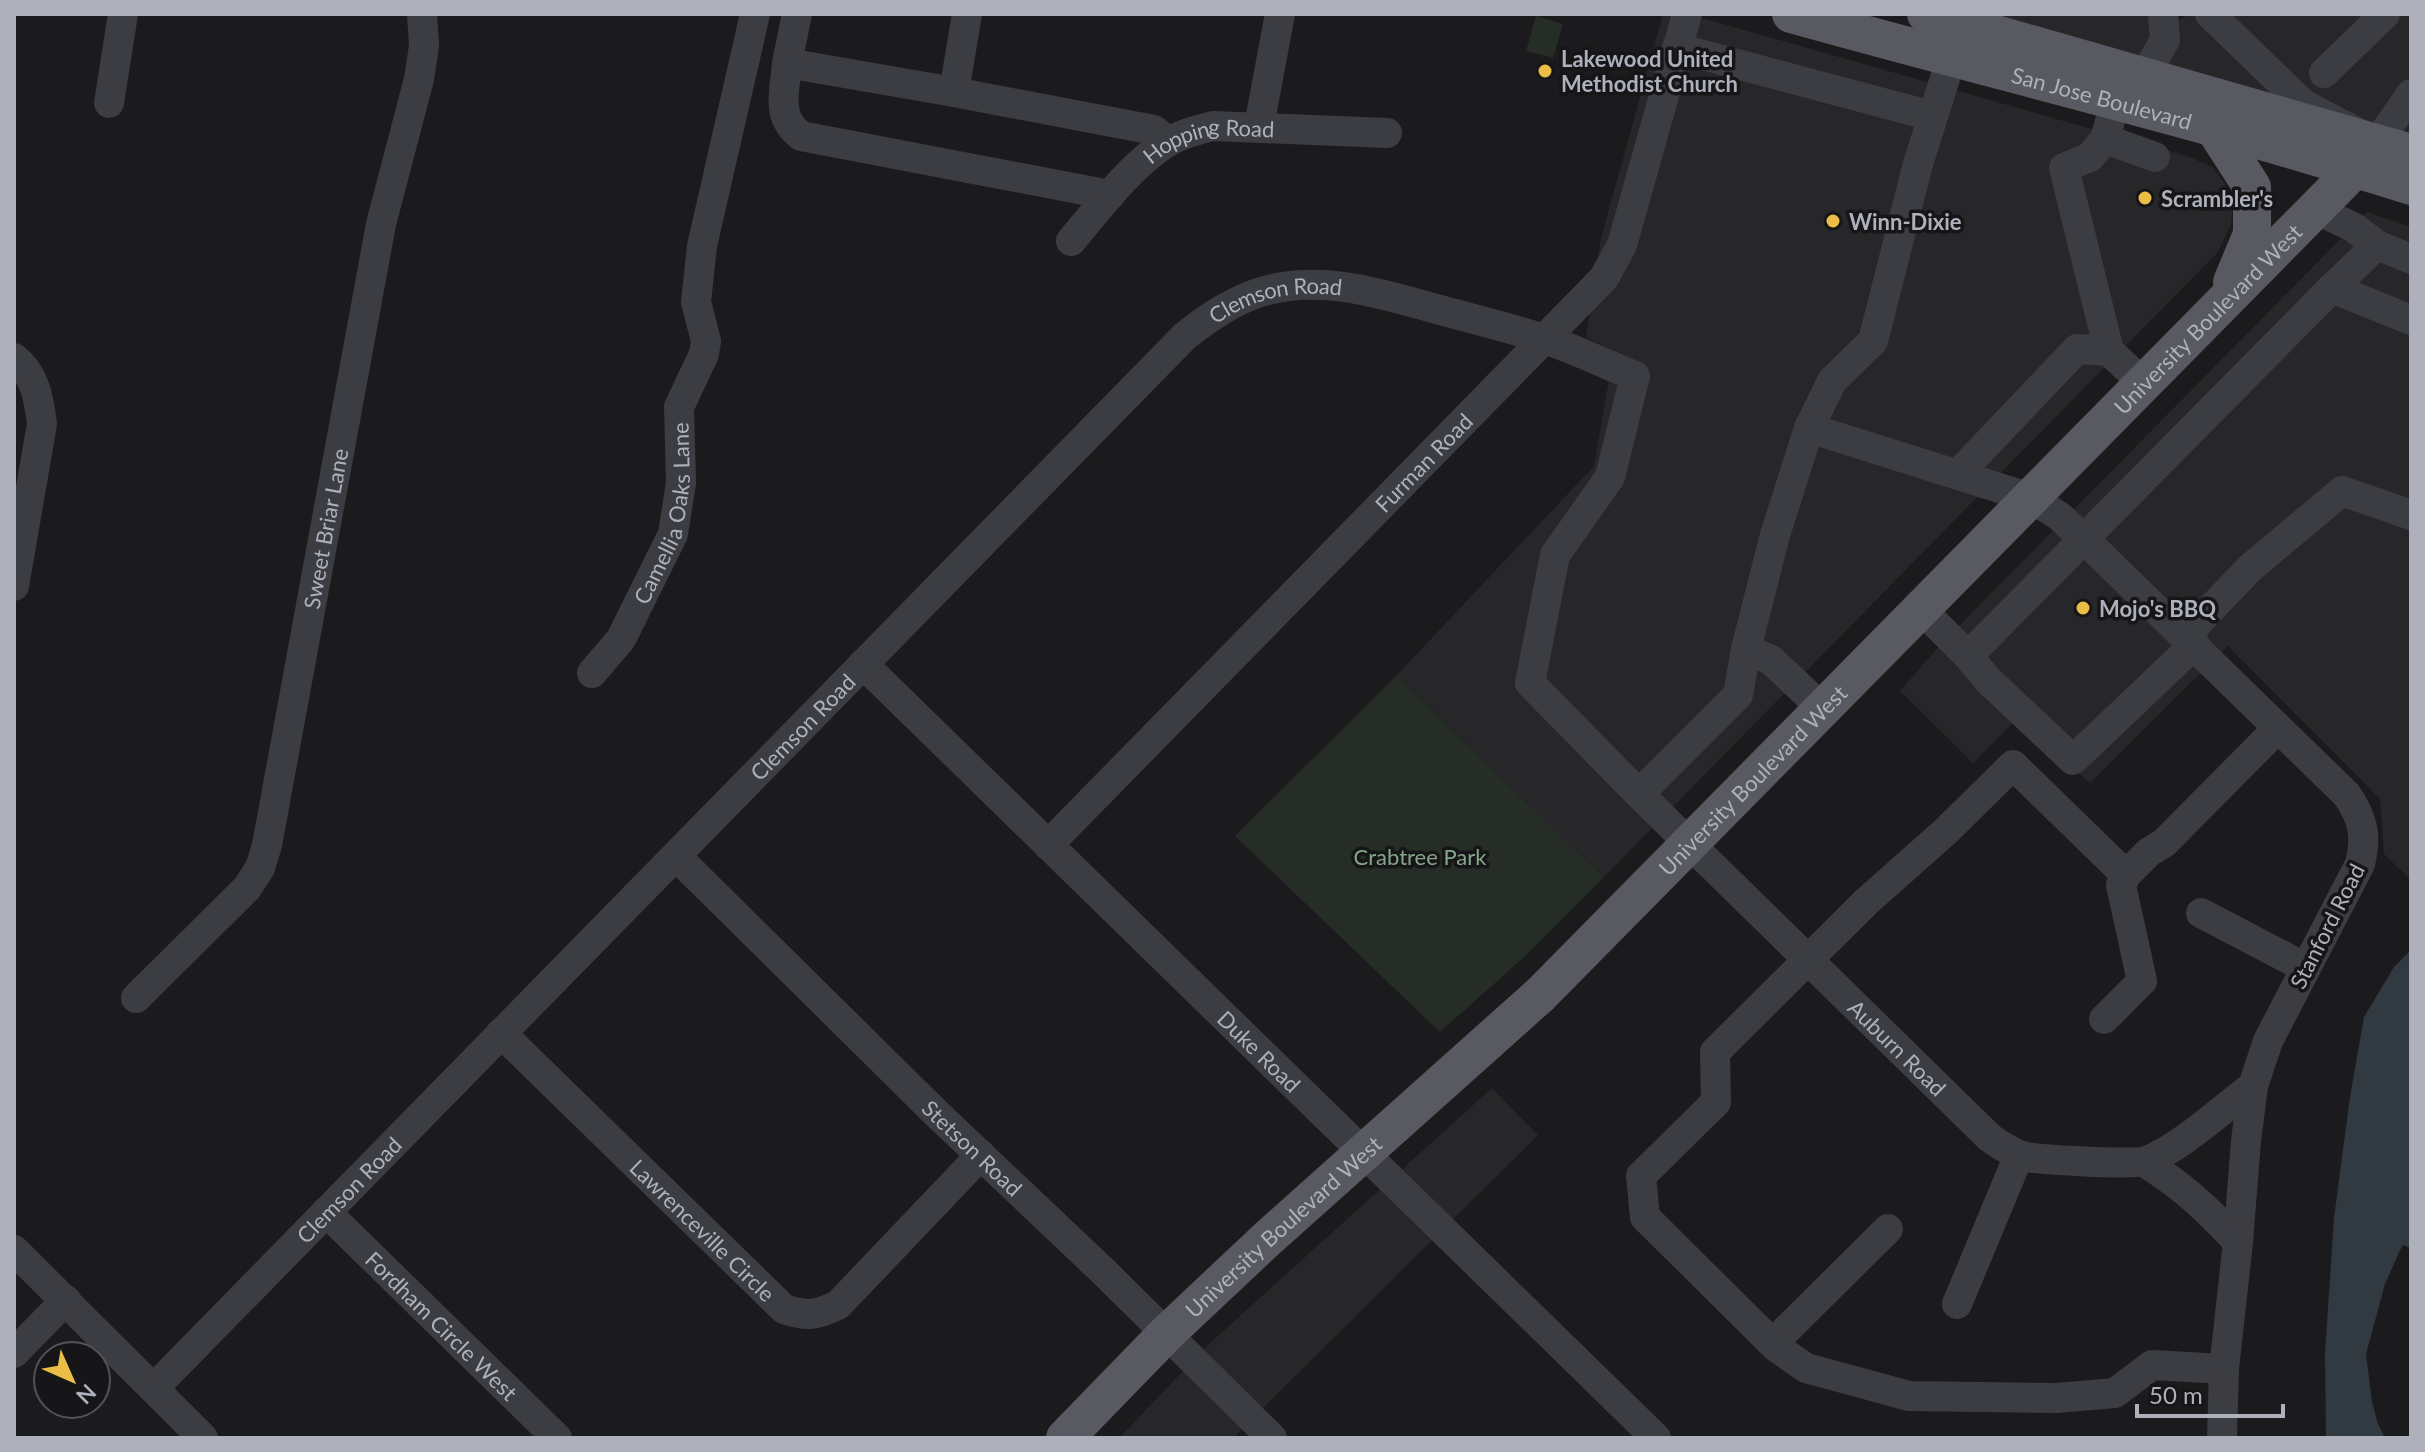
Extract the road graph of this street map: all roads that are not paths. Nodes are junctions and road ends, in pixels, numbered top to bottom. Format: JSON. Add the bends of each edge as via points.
{"nodes":[{"id":1,"x":123,"y":14,"type":"edge"},
{"id":2,"x":422,"y":14,"type":"edge"},
{"id":3,"x":755,"y":14,"type":"edge"},
{"id":4,"x":797,"y":14,"type":"edge"},
{"id":5,"x":967,"y":14,"type":"edge"},
{"id":6,"x":1280,"y":14,"type":"edge"},
{"id":7,"x":1687,"y":14,"type":"edge"},
{"id":8,"x":1791,"y":14,"type":"edge"},
{"id":9,"x":1926,"y":14,"type":"edge"},
{"id":10,"x":2163,"y":14,"type":"edge"},
{"id":11,"x":2385,"y":14,"type":"edge"},
{"id":12,"x":2213,"y":15,"type":"edge"},
{"id":13,"x":1677,"y":48,"type":"junction"},
{"id":14,"x":1951,"y":59,"type":"junction"},
{"id":15,"x":787,"y":63,"type":"junction"},
{"id":16,"x":2324,"y":73,"type":"dead end"},
{"id":17,"x":2130,"y":88,"type":"junction"},
{"id":18,"x":954,"y":92,"type":"junction"},
{"id":19,"x":2411,"y":94,"type":"edge"},
{"id":20,"x":109,"y":103,"type":"dead end"},
{"id":21,"x":1932,"y":116,"type":"junction"},
{"id":22,"x":1259,"y":126,"type":"junction"},
{"id":23,"x":2214,"y":128,"type":"junction"},
{"id":24,"x":1387,"y":133,"type":"dead end"},
{"id":25,"x":2105,"y":139,"type":"junction"},
{"id":26,"x":1168,"y":142,"type":"junction"},
{"id":27,"x":2381,"y":155,"type":"edge"},
{"id":28,"x":2155,"y":157,"type":"dead end"},
{"id":29,"x":2411,"y":186,"type":"edge"},
{"id":30,"x":1110,"y":195,"type":"junction"},
{"id":31,"x":2315,"y":209,"type":"junction"},
{"id":32,"x":1071,"y":241,"type":"dead end"},
{"id":33,"x":2377,"y":245,"type":"junction"},
{"id":34,"x":2411,"y":259,"type":"edge"},
{"id":35,"x":2332,"y":288,"type":"junction"},
{"id":36,"x":2225,"y":300,"type":"junction"},
{"id":37,"x":2411,"y":320,"type":"edge"},
{"id":38,"x":1544,"y":339,"type":"junction"},
{"id":39,"x":2109,"y":351,"type":"junction"},
{"id":40,"x":14,"y":358,"type":"edge"},
{"id":41,"x":2143,"y":383,"type":"junction"},
{"id":42,"x":1809,"y":428,"type":"junction"},
{"id":43,"x":1958,"y":474,"type":"junction"},
{"id":44,"x":2031,"y":498,"type":"junction"},
{"id":45,"x":2411,"y":515,"type":"edge"},
{"id":46,"x":2085,"y":540,"type":"junction"},
{"id":47,"x":14,"y":586,"type":"edge"},
{"id":48,"x":1921,"y":609,"type":"junction"},
{"id":49,"x":2190,"y":640,"type":"junction"},
{"id":50,"x":1746,"y":649,"type":"junction"},
{"id":51,"x":1968,"y":656,"type":"junction"},
{"id":52,"x":863,"y":664,"type":"junction"},
{"id":53,"x":592,"y":673,"type":"dead end"},
{"id":54,"x":1823,"y":709,"type":"junction"},
{"id":55,"x":2278,"y":728,"type":"junction"},
{"id":56,"x":1639,"y":794,"type":"junction"},
{"id":57,"x":1691,"y":844,"type":"junction"},
{"id":58,"x":1048,"y":845,"type":"junction"},
{"id":59,"x":676,"y":856,"type":"junction"},
{"id":60,"x":2126,"y":875,"type":"junction"},
{"id":61,"x":2201,"y":913,"type":"dead end"},
{"id":62,"x":1808,"y":959,"type":"junction"},
{"id":63,"x":2306,"y":968,"type":"junction"},
{"id":64,"x":136,"y":998,"type":"dead end"},
{"id":65,"x":2104,"y":1019,"type":"dead end"},
{"id":66,"x":501,"y":1033,"type":"junction"},
{"id":67,"x":2253,"y":1086,"type":"junction"},
{"id":68,"x":1363,"y":1154,"type":"junction"},
{"id":69,"x":981,"y":1155,"type":"junction"},
{"id":70,"x":2019,"y":1155,"type":"junction"},
{"id":71,"x":2144,"y":1162,"type":"junction"},
{"id":72,"x":326,"y":1212,"type":"junction"},
{"id":73,"x":1888,"y":1229,"type":"dead end"},
{"id":74,"x":2238,"y":1242,"type":"junction"},
{"id":75,"x":14,"y":1250,"type":"edge"},
{"id":76,"x":66,"y":1300,"type":"junction"},
{"id":77,"x":1957,"y":1304,"type":"dead end"},
{"id":78,"x":1166,"y":1334,"type":"junction"},
{"id":79,"x":1773,"y":1343,"type":"junction"},
{"id":80,"x":14,"y":1353,"type":"edge"},
{"id":81,"x":2224,"y":1369,"type":"junction"},
{"id":82,"x":154,"y":1388,"type":"junction"},
{"id":83,"x":203,"y":1438,"type":"edge"},
{"id":84,"x":557,"y":1438,"type":"edge"},
{"id":85,"x":1065,"y":1438,"type":"edge"},
{"id":86,"x":1272,"y":1438,"type":"edge"},
{"id":87,"x":1656,"y":1438,"type":"edge"},
{"id":88,"x":2222,"y":1438,"type":"edge"}],
"edges":[{"from":1,"to":20,"type":"street"},
{"from":2,"to":64,"type":"street","name":"Sweet Briar Lane","via":[[419,79],[381,224],[263,857],[247,888]]},
{"from":3,"to":53,"type":"street","name":"Camellia Oaks Lane","via":[[702,246],[696,302],[706,341],[679,407],[681,483],[673,534],[621,639]]},
{"from":4,"to":15,"type":"street"},
{"from":5,"to":18,"type":"street"},
{"from":6,"to":22,"type":"street"},
{"from":7,"to":13,"type":"street","name":"Furman Road"},
{"from":8,"to":14,"type":"main road","name":"San Jose Boulevard"},
{"from":9,"to":17,"type":"main road","name":"San Jose Boulevard"},
{"from":10,"to":17,"type":"street","via":[[2165,40]]},
{"from":11,"to":16,"type":"street"},
{"from":12,"to":27,"type":"street","via":[[2303,104]]},
{"from":13,"to":21,"type":"street"},
{"from":13,"to":38,"type":"street","name":"Furman Road","via":[[1617,257],[1596,287]]},
{"from":14,"to":17,"type":"main road","name":"San Jose Boulevard"},
{"from":14,"to":21,"type":"street"},
{"from":15,"to":18,"type":"street"},
{"from":15,"to":30,"type":"street","via":[[784,115],[801,136]]},
{"from":17,"to":23,"type":"main road","name":"San Jose Boulevard"},
{"from":17,"to":25,"type":"street"},
{"from":17,"to":27,"type":"main road","name":"San Jose Boulevard"},
{"from":18,"to":26,"type":"street","via":[[1154,130]]},
{"from":19,"to":27,"type":"street","name":"University Boulevard West"},
{"from":21,"to":42,"type":"street","via":[[1873,341],[1832,381]]},
{"from":22,"to":24,"type":"street","name":"Hopping Road"},
{"from":22,"to":26,"type":"street","name":"Hopping Road","via":[[1213,126]]},
{"from":23,"to":27,"type":"main road","name":"San Jose Boulevard"},
{"from":23,"to":36,"type":"main road","via":[[2252,187],[2252,234]]},
{"from":25,"to":28,"type":"street"},
{"from":25,"to":39,"type":"street","via":[[2090,157],[2064,168]]},
{"from":26,"to":30,"type":"street","name":"Hopping Road"},
{"from":27,"to":29,"type":"main road","name":"San Jose Boulevard"},
{"from":27,"to":31,"type":"main road","name":"University Boulevard West"},
{"from":30,"to":32,"type":"street","name":"Hopping Road"},
{"from":31,"to":33,"type":"street"},
{"from":31,"to":36,"type":"main road","name":"University Boulevard West"},
{"from":33,"to":34,"type":"street"},
{"from":33,"to":35,"type":"street"},
{"from":35,"to":37,"type":"street"},
{"from":35,"to":46,"type":"street"},
{"from":36,"to":41,"type":"main road","name":"University Boulevard West"},
{"from":38,"to":52,"type":"street","name":"Clemson Road","via":[[1351,287],[1291,286],[1240,300],[1185,336]]},
{"from":38,"to":56,"type":"street","name":"Clemson Road","via":[[1635,376],[1610,477],[1555,555],[1530,683]]},
{"from":38,"to":58,"type":"street","name":"Furman Road"},
{"from":39,"to":41,"type":"street"},
{"from":39,"to":43,"type":"street","via":[[2077,349]]},
{"from":40,"to":47,"type":"street","via":[[32,381],[42,424]]},
{"from":41,"to":44,"type":"main road","name":"University Boulevard West"},
{"from":42,"to":43,"type":"street","name":"Stanford Road"},
{"from":42,"to":50,"type":"street"},
{"from":43,"to":44,"type":"street","name":"Stanford Road"},
{"from":44,"to":46,"type":"street","name":"Stanford Road"},
{"from":44,"to":48,"type":"main road","name":"University Boulevard West"},
{"from":45,"to":49,"type":"street","via":[[2342,491],[2249,569]]},
{"from":46,"to":49,"type":"street","name":"Stanford Road"},
{"from":46,"to":51,"type":"street"},
{"from":48,"to":51,"type":"street"},
{"from":48,"to":54,"type":"main road","name":"University Boulevard West"},
{"from":49,"to":51,"type":"street","via":[[2073,760]]},
{"from":49,"to":55,"type":"street","name":"Stanford Road"},
{"from":50,"to":54,"type":"street","via":[[1771,660]]},
{"from":50,"to":56,"type":"street","via":[[1738,695]]},
{"from":52,"to":58,"type":"street","name":"Duke Road"},
{"from":52,"to":59,"type":"street","name":"Clemson Road"},
{"from":54,"to":57,"type":"main road","name":"University Boulevard West"},
{"from":55,"to":60,"type":"street"},
{"from":55,"to":63,"type":"street","name":"Stanford Road","via":[[2347,795],[2363,831],[2360,864]]},
{"from":56,"to":57,"type":"street","name":"Auburn Road"},
{"from":57,"to":62,"type":"street","name":"Auburn Road"},
{"from":57,"to":68,"type":"main road","name":"University Boulevard West","via":[[1541,994]]},
{"from":58,"to":68,"type":"street","name":"Duke Road"},
{"from":59,"to":66,"type":"street","name":"Clemson Road"},
{"from":59,"to":69,"type":"street","name":"Stetson Road"},
{"from":60,"to":62,"type":"street","via":[[2013,765]]},
{"from":60,"to":65,"type":"street","via":[[2121,885],[2142,981]]},
{"from":61,"to":63,"type":"street"},
{"from":62,"to":70,"type":"street","name":"Auburn Road","via":[[1990,1138]]},
{"from":62,"to":79,"type":"street","via":[[1715,1052],[1716,1102],[1641,1176],[1645,1217]]},
{"from":63,"to":67,"type":"street","name":"Stanford Road","via":[[2268,1041]]},
{"from":66,"to":69,"type":"street","name":"Lawrenceville Circle","via":[[784,1309],[799,1315],[838,1305]]},
{"from":66,"to":72,"type":"street","name":"Clemson Road"},
{"from":67,"to":71,"type":"street","via":[[2176,1145]]},
{"from":67,"to":74,"type":"street","name":"Stanford Road"},
{"from":68,"to":78,"type":"main road","name":"University Boulevard West"},
{"from":68,"to":87,"type":"street","name":"Duke Road"},
{"from":69,"to":78,"type":"street","name":"Stetson Road"},
{"from":70,"to":71,"type":"street","name":"Auburn Road"},
{"from":70,"to":77,"type":"street"},
{"from":71,"to":74,"type":"street","via":[[2201,1202]]},
{"from":72,"to":82,"type":"street","name":"Clemson Road"},
{"from":72,"to":84,"type":"street","name":"Fordham Circle West"},
{"from":73,"to":79,"type":"street"},
{"from":74,"to":81,"type":"street","name":"Stanford Road"},
{"from":75,"to":76,"type":"street"},
{"from":76,"to":80,"type":"street"},
{"from":76,"to":82,"type":"street"},
{"from":78,"to":85,"type":"main road","name":"University Boulevard West"},
{"from":78,"to":86,"type":"street","name":"Stetson Road"},
{"from":79,"to":81,"type":"street","via":[[1806,1368],[1909,1396],[2056,1398],[2115,1393],[2152,1365]]},
{"from":81,"to":88,"type":"street","name":"Stanford Road"},
{"from":82,"to":83,"type":"street"}]}
